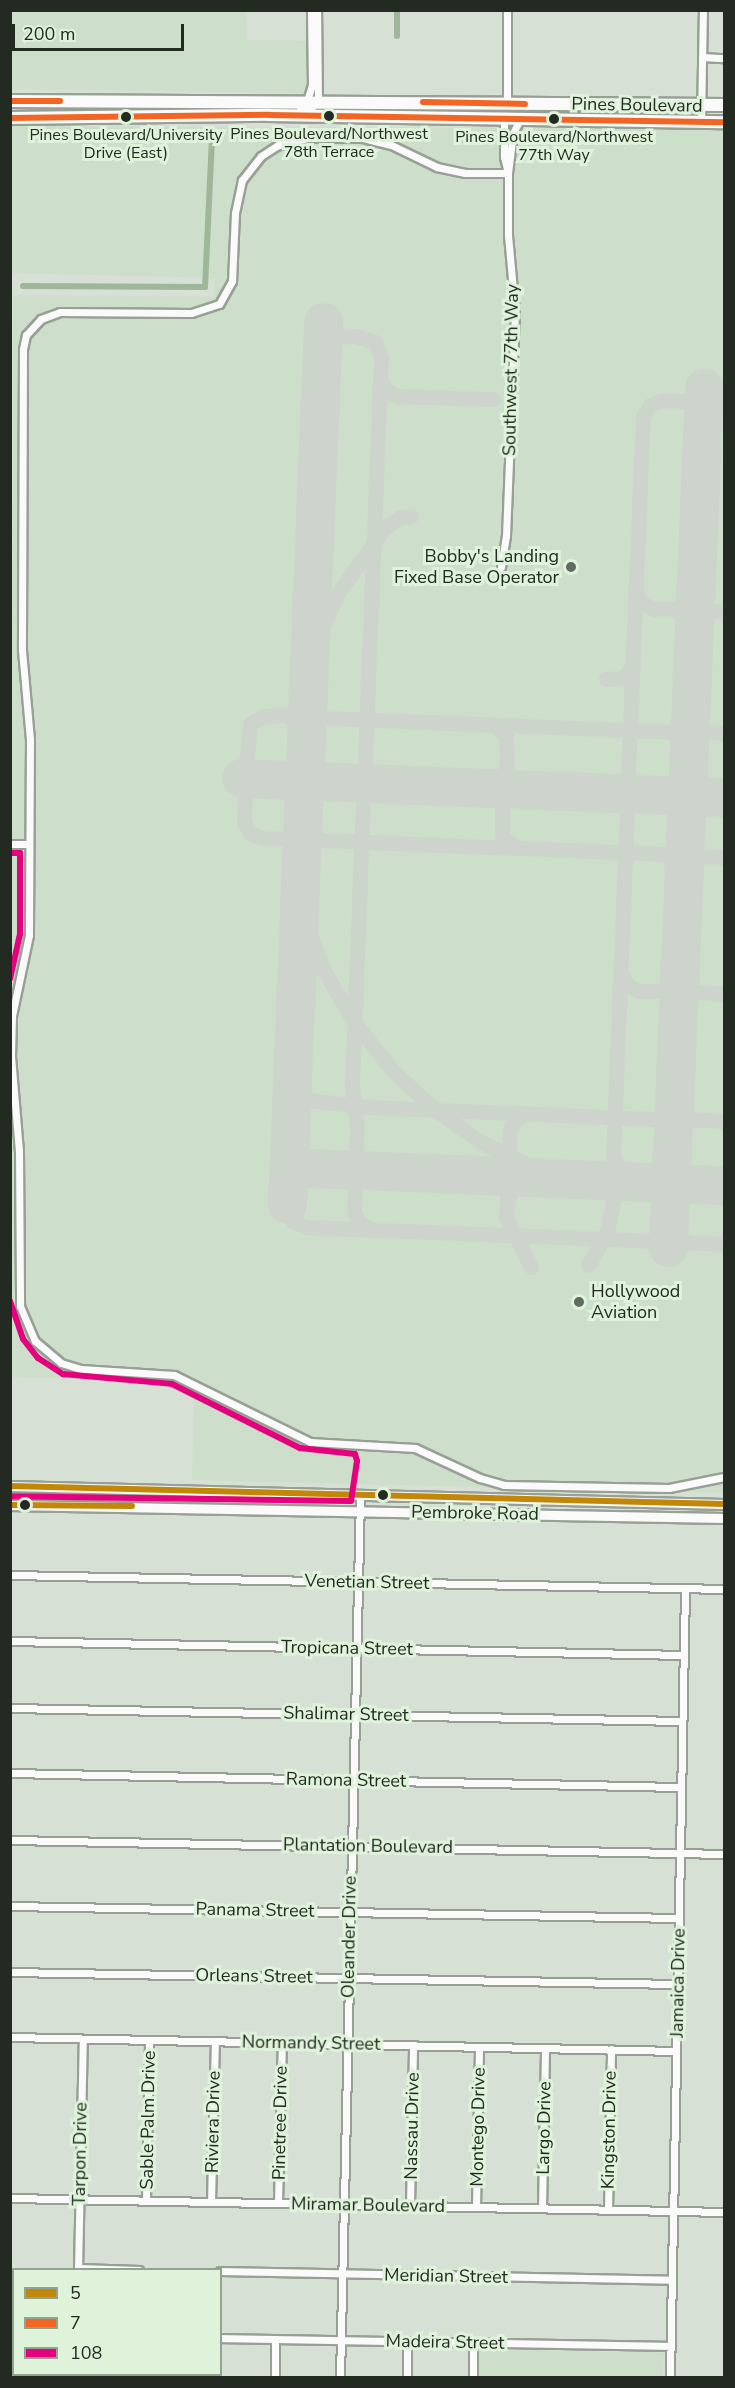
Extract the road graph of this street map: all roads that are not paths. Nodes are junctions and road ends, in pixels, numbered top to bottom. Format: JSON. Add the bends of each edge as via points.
{"nodes":[{"id":1,"x":311,"y":10,"type":"edge"},
{"id":2,"x":318,"y":10,"type":"edge"},
{"id":3,"x":507,"y":10,"type":"edge"},
{"id":4,"x":703,"y":10,"type":"edge"},
{"id":5,"x":702,"y":57,"type":"junction"},
{"id":6,"x":724,"y":57,"type":"edge"},
{"id":7,"x":174,"y":100,"type":"junction"},
{"id":8,"x":10,"y":101,"type":"edge"},
{"id":9,"x":243,"y":101,"type":"junction"},
{"id":10,"x":313,"y":101,"type":"junction"},
{"id":11,"x":507,"y":104,"type":"junction"},
{"id":12,"x":580,"y":104,"type":"junction"},
{"id":13,"x":701,"y":105,"type":"junction"},
{"id":14,"x":724,"y":105,"type":"edge"},
{"id":15,"x":238,"y":116,"type":"junction"},
{"id":16,"x":173,"y":117,"type":"junction"},
{"id":17,"x":10,"y":118,"type":"edge"},
{"id":18,"x":105,"y":118,"type":"junction"},
{"id":19,"x":465,"y":120,"type":"junction"},
{"id":20,"x":504,"y":121,"type":"junction"},
{"id":21,"x":519,"y":121,"type":"junction"},
{"id":22,"x":701,"y":122,"type":"junction"},
{"id":23,"x":724,"y":122,"type":"edge"},
{"id":24,"x":508,"y":173,"type":"junction"},
{"id":25,"x":501,"y":567,"type":"dead end"},
{"id":26,"x":10,"y":844,"type":"edge"},
{"id":27,"x":29,"y":844,"type":"junction"},
{"id":28,"x":724,"y":1477,"type":"edge"},
{"id":29,"x":597,"y":1479,"type":"dead end"},
{"id":30,"x":10,"y":1486,"type":"edge"},
{"id":31,"x":597,"y":1487,"type":"junction"},
{"id":32,"x":360,"y":1497,"type":"junction"},
{"id":33,"x":724,"y":1504,"type":"edge"},
{"id":34,"x":10,"y":1505,"type":"edge"},
{"id":35,"x":359,"y":1510,"type":"junction"},
{"id":36,"x":724,"y":1518,"type":"edge"},
{"id":37,"x":10,"y":1575,"type":"edge"},
{"id":38,"x":356,"y":1582,"type":"junction"},
{"id":39,"x":685,"y":1589,"type":"junction"},
{"id":40,"x":724,"y":1589,"type":"edge"},
{"id":41,"x":10,"y":1641,"type":"edge"},
{"id":42,"x":355,"y":1648,"type":"junction"},
{"id":43,"x":683,"y":1655,"type":"junction"},
{"id":44,"x":10,"y":1707,"type":"edge"},
{"id":45,"x":353,"y":1714,"type":"junction"},
{"id":46,"x":682,"y":1721,"type":"junction"},
{"id":47,"x":10,"y":1773,"type":"edge"},
{"id":48,"x":352,"y":1780,"type":"junction"},
{"id":49,"x":681,"y":1787,"type":"junction"},
{"id":50,"x":10,"y":1840,"type":"edge"},
{"id":51,"x":351,"y":1846,"type":"junction"},
{"id":52,"x":680,"y":1853,"type":"junction"},
{"id":53,"x":724,"y":1854,"type":"edge"},
{"id":54,"x":10,"y":1906,"type":"edge"},
{"id":55,"x":349,"y":1912,"type":"junction"},
{"id":56,"x":679,"y":1918,"type":"junction"},
{"id":57,"x":10,"y":1972,"type":"edge"},
{"id":58,"x":349,"y":1978,"type":"junction"},
{"id":59,"x":677,"y":1984,"type":"junction"},
{"id":60,"x":10,"y":2037,"type":"edge"},
{"id":61,"x":83,"y":2039,"type":"junction"},
{"id":62,"x":149,"y":2040,"type":"junction"},
{"id":63,"x":214,"y":2041,"type":"junction"},
{"id":64,"x":282,"y":2043,"type":"junction"},
{"id":65,"x":347,"y":2044,"type":"junction"},
{"id":66,"x":413,"y":2046,"type":"junction"},
{"id":67,"x":479,"y":2047,"type":"junction"},
{"id":68,"x":545,"y":2048,"type":"junction"},
{"id":69,"x":611,"y":2049,"type":"junction"},
{"id":70,"x":676,"y":2051,"type":"junction"},
{"id":71,"x":10,"y":2198,"type":"edge"},
{"id":72,"x":80,"y":2200,"type":"junction"},
{"id":73,"x":146,"y":2200,"type":"junction"},
{"id":74,"x":211,"y":2202,"type":"junction"},
{"id":75,"x":278,"y":2203,"type":"junction"},
{"id":76,"x":344,"y":2205,"type":"junction"},
{"id":77,"x":410,"y":2206,"type":"junction"},
{"id":78,"x":476,"y":2207,"type":"junction"},
{"id":79,"x":542,"y":2208,"type":"junction"},
{"id":80,"x":608,"y":2210,"type":"junction"},
{"id":81,"x":674,"y":2211,"type":"junction"},
{"id":82,"x":724,"y":2212,"type":"edge"},
{"id":83,"x":78,"y":2268,"type":"edge"},
{"id":84,"x":222,"y":2271,"type":"edge"},
{"id":85,"x":342,"y":2274,"type":"junction"},
{"id":86,"x":672,"y":2280,"type":"junction"},
{"id":87,"x":222,"y":2338,"type":"edge"},
{"id":88,"x":275,"y":2339,"type":"junction"},
{"id":89,"x":341,"y":2340,"type":"junction"},
{"id":90,"x":407,"y":2342,"type":"junction"},
{"id":91,"x":473,"y":2343,"type":"junction"},
{"id":92,"x":670,"y":2346,"type":"junction"},
{"id":93,"x":275,"y":2378,"type":"edge"},
{"id":94,"x":340,"y":2378,"type":"edge"},
{"id":95,"x":406,"y":2378,"type":"edge"},
{"id":96,"x":473,"y":2378,"type":"edge"},
{"id":97,"x":670,"y":2378,"type":"edge"}],
"edges":[{"from":1,"to":10,"type":"street"},
{"from":2,"to":10,"type":"street"},
{"from":3,"to":11,"type":"street"},
{"from":4,"to":5,"type":"street"},
{"from":5,"to":6,"type":"street"},
{"from":5,"to":13,"type":"street"},
{"from":7,"to":8,"type":"highway","name":"Pines Boulevard"},
{"from":7,"to":9,"type":"highway","name":"Pines Boulevard"},
{"from":7,"to":18,"type":"highway","via":[[165,110],[124,112]]},
{"from":9,"to":10,"type":"highway","name":"Pines Boulevard"},
{"from":9,"to":16,"type":"highway","via":[[179,106]]},
{"from":10,"to":11,"type":"highway","name":"Pines Boulevard"},
{"from":10,"to":15,"type":"street","via":[[304,110],[270,110]]},
{"from":11,"to":12,"type":"highway","name":"Pines Boulevard"},
{"from":11,"to":19,"type":"highway","via":[[500,110]]},
{"from":12,"to":13,"type":"highway","name":"Pines Boulevard"},
{"from":12,"to":20,"type":"highway","via":[[522,110]]},
{"from":13,"to":14,"type":"highway","name":"Pines Boulevard"},
{"from":13,"to":22,"type":"street"},
{"from":15,"to":16,"type":"highway","name":"Pines Boulevard"},
{"from":15,"to":19,"type":"highway","name":"Pines Boulevard"},
{"from":16,"to":18,"type":"highway","name":"Pines Boulevard"},
{"from":17,"to":18,"type":"highway","name":"Pines Boulevard"},
{"from":19,"to":20,"type":"highway","name":"Pines Boulevard"},
{"from":20,"to":21,"type":"highway","name":"Pines Boulevard"},
{"from":20,"to":24,"type":"street","name":"Southwest 77th Way"},
{"from":21,"to":22,"type":"highway","name":"Pines Boulevard"},
{"from":21,"to":24,"type":"street","name":"Southwest 77th Way","via":[[513,133]]},
{"from":22,"to":23,"type":"highway","name":"Pines Boulevard"},
{"from":24,"to":25,"type":"street","name":"Southwest 77th Way","via":[[508,236],[515,312],[506,536]]},
{"from":24,"to":27,"type":"street","via":[[465,173],[437,167],[363,138],[296,139],[261,156],[242,180],[235,213],[232,281],[219,304],[191,313],[60,312],[36,322],[23,349],[22,672],[30,739]]},
{"from":26,"to":27,"type":"street"},
{"from":27,"to":31,"type":"street","via":[[28,935],[12,1016],[11,1077],[19,1151],[19,1298],[23,1321],[40,1347],[61,1363],[81,1369],[158,1372],[182,1378],[310,1442],[416,1448],[498,1484]]},
{"from":28,"to":31,"type":"street","via":[[669,1488]]},
{"from":29,"to":31,"type":"street"},
{"from":30,"to":32,"type":"main road","name":"Pembroke Road"},
{"from":32,"to":33,"type":"main road","name":"Pembroke Road"},
{"from":32,"to":35,"type":"street","name":"Oleander Drive"},
{"from":34,"to":35,"type":"main road","name":"Pembroke Road"},
{"from":35,"to":36,"type":"main road","name":"Pembroke Road"},
{"from":35,"to":38,"type":"street","name":"Oleander Drive"},
{"from":37,"to":38,"type":"street","name":"Venetian Street"},
{"from":38,"to":39,"type":"street","name":"Venetian Street"},
{"from":38,"to":42,"type":"street","name":"Oleander Drive"},
{"from":39,"to":40,"type":"street","name":"Venetian Street"},
{"from":39,"to":43,"type":"street","name":"Jamaica Drive"},
{"from":41,"to":42,"type":"street","name":"Tropicana Street"},
{"from":42,"to":43,"type":"street","name":"Tropicana Street"},
{"from":42,"to":45,"type":"street","name":"Oleander Drive"},
{"from":43,"to":46,"type":"street","name":"Jamaica Drive"},
{"from":44,"to":45,"type":"street","name":"Shalimar Street"},
{"from":45,"to":46,"type":"street","name":"Shalimar Street"},
{"from":45,"to":48,"type":"street","name":"Oleander Drive"},
{"from":46,"to":49,"type":"street","name":"Jamaica Drive"},
{"from":47,"to":48,"type":"street","name":"Ramona Street"},
{"from":48,"to":49,"type":"street","name":"Ramona Street"},
{"from":48,"to":51,"type":"street","name":"Oleander Drive"},
{"from":49,"to":52,"type":"street","name":"Jamaica Drive"},
{"from":50,"to":51,"type":"street","name":"Plantation Boulevard"},
{"from":51,"to":52,"type":"street","name":"Plantation Boulevard"},
{"from":51,"to":55,"type":"street","name":"Oleander Drive"},
{"from":52,"to":53,"type":"street","name":"Plantation Boulevard"},
{"from":52,"to":56,"type":"street","name":"Jamaica Drive"},
{"from":54,"to":55,"type":"street","name":"Panama Street"},
{"from":55,"to":56,"type":"street","name":"Panama Street"},
{"from":55,"to":58,"type":"street","name":"Oleander Drive"},
{"from":56,"to":59,"type":"street","name":"Jamaica Drive"},
{"from":57,"to":58,"type":"street","name":"Orleans Street"},
{"from":58,"to":59,"type":"street","name":"Orleans Street"},
{"from":58,"to":65,"type":"street","name":"Oleander Drive"},
{"from":59,"to":70,"type":"street","name":"Jamaica Drive"},
{"from":60,"to":61,"type":"street","name":"Normandy Street"},
{"from":61,"to":62,"type":"street","name":"Normandy Street"},
{"from":61,"to":72,"type":"street","name":"Tarpon Drive"},
{"from":62,"to":63,"type":"street","name":"Normandy Street"},
{"from":62,"to":73,"type":"street","name":"Sable Palm Drive"},
{"from":63,"to":64,"type":"street","name":"Normandy Street"},
{"from":63,"to":74,"type":"street","name":"Riviera Drive"},
{"from":64,"to":65,"type":"street","name":"Normandy Street"},
{"from":64,"to":75,"type":"street","name":"Pinetree Drive"},
{"from":65,"to":66,"type":"street","name":"Normandy Street"},
{"from":65,"to":76,"type":"street","name":"Oleander Drive"},
{"from":66,"to":67,"type":"street","name":"Normandy Street"},
{"from":66,"to":77,"type":"street","name":"Nassau Drive"},
{"from":67,"to":68,"type":"street","name":"Normandy Street"},
{"from":67,"to":78,"type":"street","name":"Montego Drive"},
{"from":68,"to":69,"type":"street","name":"Normandy Street"},
{"from":68,"to":79,"type":"street","name":"Largo Drive"},
{"from":69,"to":70,"type":"street","name":"Normandy Street"},
{"from":69,"to":80,"type":"street","name":"Kingston Drive"},
{"from":70,"to":81,"type":"street","name":"Jamaica Drive"},
{"from":71,"to":72,"type":"street","name":"Miramar Boulevard"},
{"from":72,"to":73,"type":"street","name":"Miramar Boulevard"},
{"from":72,"to":83,"type":"street","name":"Tarpon Drive"},
{"from":73,"to":74,"type":"street","name":"Miramar Boulevard"},
{"from":74,"to":75,"type":"street","name":"Miramar Boulevard"},
{"from":75,"to":76,"type":"street","name":"Miramar Boulevard"},
{"from":76,"to":77,"type":"street","name":"Miramar Boulevard"},
{"from":76,"to":85,"type":"street","name":"Oleander Drive"},
{"from":77,"to":78,"type":"street","name":"Miramar Boulevard"},
{"from":78,"to":79,"type":"street","name":"Miramar Boulevard"},
{"from":79,"to":80,"type":"street","name":"Miramar Boulevard"},
{"from":80,"to":81,"type":"street","name":"Miramar Boulevard"},
{"from":81,"to":82,"type":"street","name":"Miramar Boulevard"},
{"from":81,"to":86,"type":"street","name":"Jamaica Drive"},
{"from":84,"to":85,"type":"street","name":"Meridian Street"},
{"from":85,"to":86,"type":"street","name":"Meridian Street"},
{"from":85,"to":89,"type":"street","name":"Oleander Drive"},
{"from":86,"to":92,"type":"street","name":"Jamaica Drive"},
{"from":87,"to":88,"type":"street","name":"Madeira Street"},
{"from":88,"to":89,"type":"street","name":"Madeira Street"},
{"from":88,"to":93,"type":"street"},
{"from":89,"to":90,"type":"street","name":"Madeira Street"},
{"from":89,"to":94,"type":"street","name":"Oleander Drive"},
{"from":90,"to":91,"type":"street","name":"Madeira Street"},
{"from":90,"to":95,"type":"street"},
{"from":91,"to":92,"type":"street","name":"Madeira Street"},
{"from":91,"to":96,"type":"street"},
{"from":92,"to":97,"type":"street","name":"Jamaica Drive"}]}
